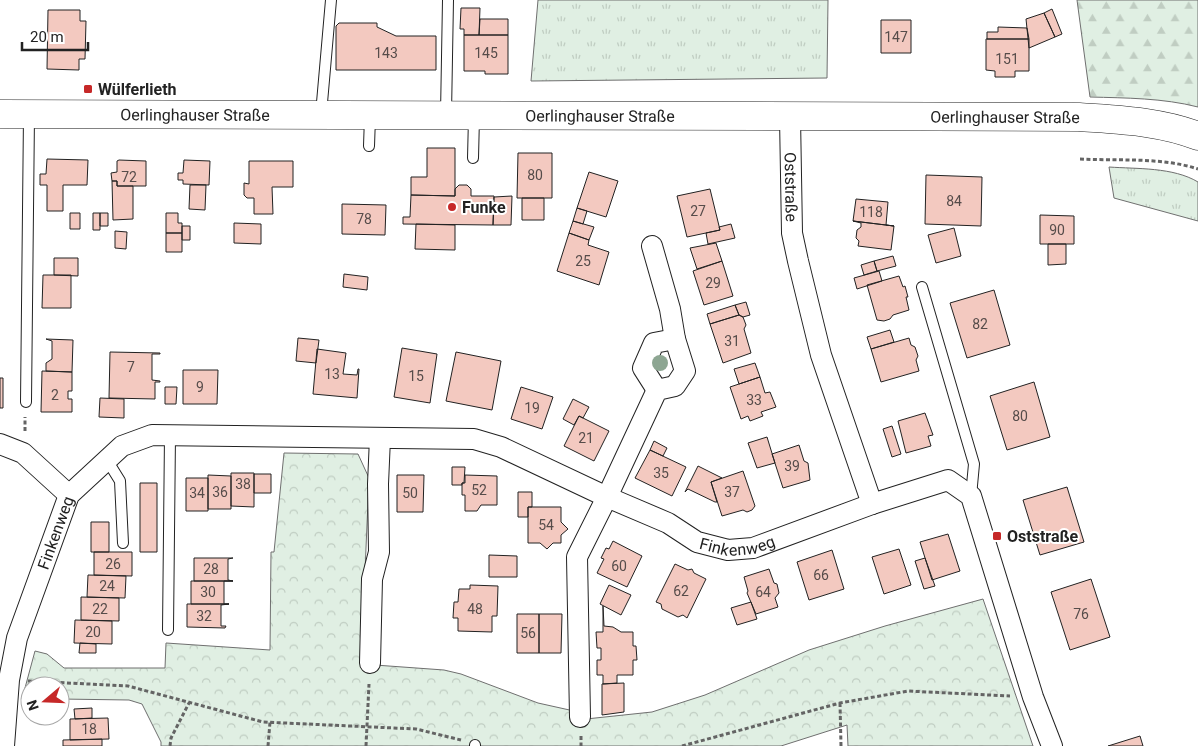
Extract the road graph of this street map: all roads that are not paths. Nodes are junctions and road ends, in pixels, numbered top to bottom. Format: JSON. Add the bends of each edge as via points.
{"nodes":[{"id":1,"x":331,"y":0,"type":"edge"},
{"id":2,"x":448,"y":0,"type":"edge"},
{"id":3,"x":0,"y":114,"type":"edge"},
{"id":4,"x":29,"y":114,"type":"junction"},
{"id":5,"x":321,"y":114,"type":"junction"},
{"id":6,"x":370,"y":115,"type":"junction"},
{"id":7,"x":474,"y":115,"type":"junction"},
{"id":8,"x":446,"y":116,"type":"junction"},
{"id":9,"x":790,"y":117,"type":"junction"},
{"id":10,"x":1198,"y":136,"type":"edge"},
{"id":11,"x":368,"y":146,"type":"dead end"},
{"id":12,"x":474,"y":158,"type":"dead end"},
{"id":13,"x":652,"y":246,"type":"dead end"},
{"id":14,"x":922,"y":287,"type":"dead end"},
{"id":15,"x":675,"y":339,"type":"junction"},
{"id":16,"x":657,"y":390,"type":"junction"},
{"id":17,"x":26,"y":402,"type":"road end"},
{"id":18,"x":170,"y":435,"type":"junction"},
{"id":19,"x":380,"y":438,"type":"junction"},
{"id":20,"x":0,"y":444,"type":"edge"},
{"id":21,"x":107,"y":460,"type":"junction"},
{"id":22,"x":69,"y":495,"type":"junction"},
{"id":23,"x":971,"y":496,"type":"junction"},
{"id":24,"x":607,"y":497,"type":"junction"},
{"id":25,"x":872,"y":504,"type":"junction"},
{"id":26,"x":123,"y":543,"type":"dead end"},
{"id":27,"x":168,"y":630,"type":"dead end"},
{"id":28,"x":370,"y":663,"type":"road end"},
{"id":29,"x":580,"y":718,"type":"dead end"},
{"id":30,"x":4,"y":746,"type":"edge"},
{"id":31,"x":1052,"y":746,"type":"edge"}],
"edges":[{"from":1,"to":5,"type":"lane"},
{"from":2,"to":8,"type":"lane"},
{"from":3,"to":4,"type":"main road","name":"Oerlinghauser Straße"},
{"from":4,"to":5,"type":"main road","name":"Oerlinghauser Straße"},
{"from":4,"to":17,"type":"lane"},
{"from":5,"to":6,"type":"main road","name":"Oerlinghauser Straße"},
{"from":6,"to":8,"type":"main road","name":"Oerlinghauser Straße"},
{"from":6,"to":11,"type":"lane"},
{"from":7,"to":8,"type":"main road","name":"Oerlinghauser Straße"},
{"from":7,"to":9,"type":"main road","name":"Oerlinghauser Straße"},
{"from":7,"to":12,"type":"lane"},
{"from":9,"to":10,"type":"main road","name":"Oerlinghauser Straße","via":[[1079,118],[1148,122]]},
{"from":9,"to":25,"type":"street","name":"Oststraße","via":[[792,233],[821,355]]},
{"from":13,"to":15,"type":"street"},
{"from":14,"to":23,"type":"lane","via":[[974,464]]},
{"from":15,"to":16,"type":"street","via":[[685,371],[674,386]]},
{"from":15,"to":16,"type":"street","via":[[654,343],[643,368]]},
{"from":16,"to":24,"type":"street"},
{"from":18,"to":19,"type":"street","name":"Finkenweg"},
{"from":18,"to":21,"type":"street","name":"Finkenweg","via":[[152,435],[122,446]]},
{"from":18,"to":27,"type":"lane"},
{"from":19,"to":24,"type":"street","name":"Finkenweg","via":[[474,439],[501,447]]},
{"from":19,"to":28,"type":"street","via":[[379,552],[372,579]]},
{"from":20,"to":22,"type":"street","via":[[23,453]]},
{"from":21,"to":22,"type":"street","name":"Finkenweg"},
{"from":21,"to":26,"type":"lane","via":[[120,481]]},
{"from":22,"to":30,"type":"street","name":"Finkenweg","via":[[18,638],[8,680]]},
{"from":23,"to":25,"type":"street","via":[[948,480]]},
{"from":23,"to":31,"type":"street","via":[[1033,697]]},
{"from":24,"to":25,"type":"street","name":"Finkenweg","via":[[668,524],[697,542],[728,550],[753,548]]},
{"from":24,"to":29,"type":"street","via":[[577,557]]}]}
